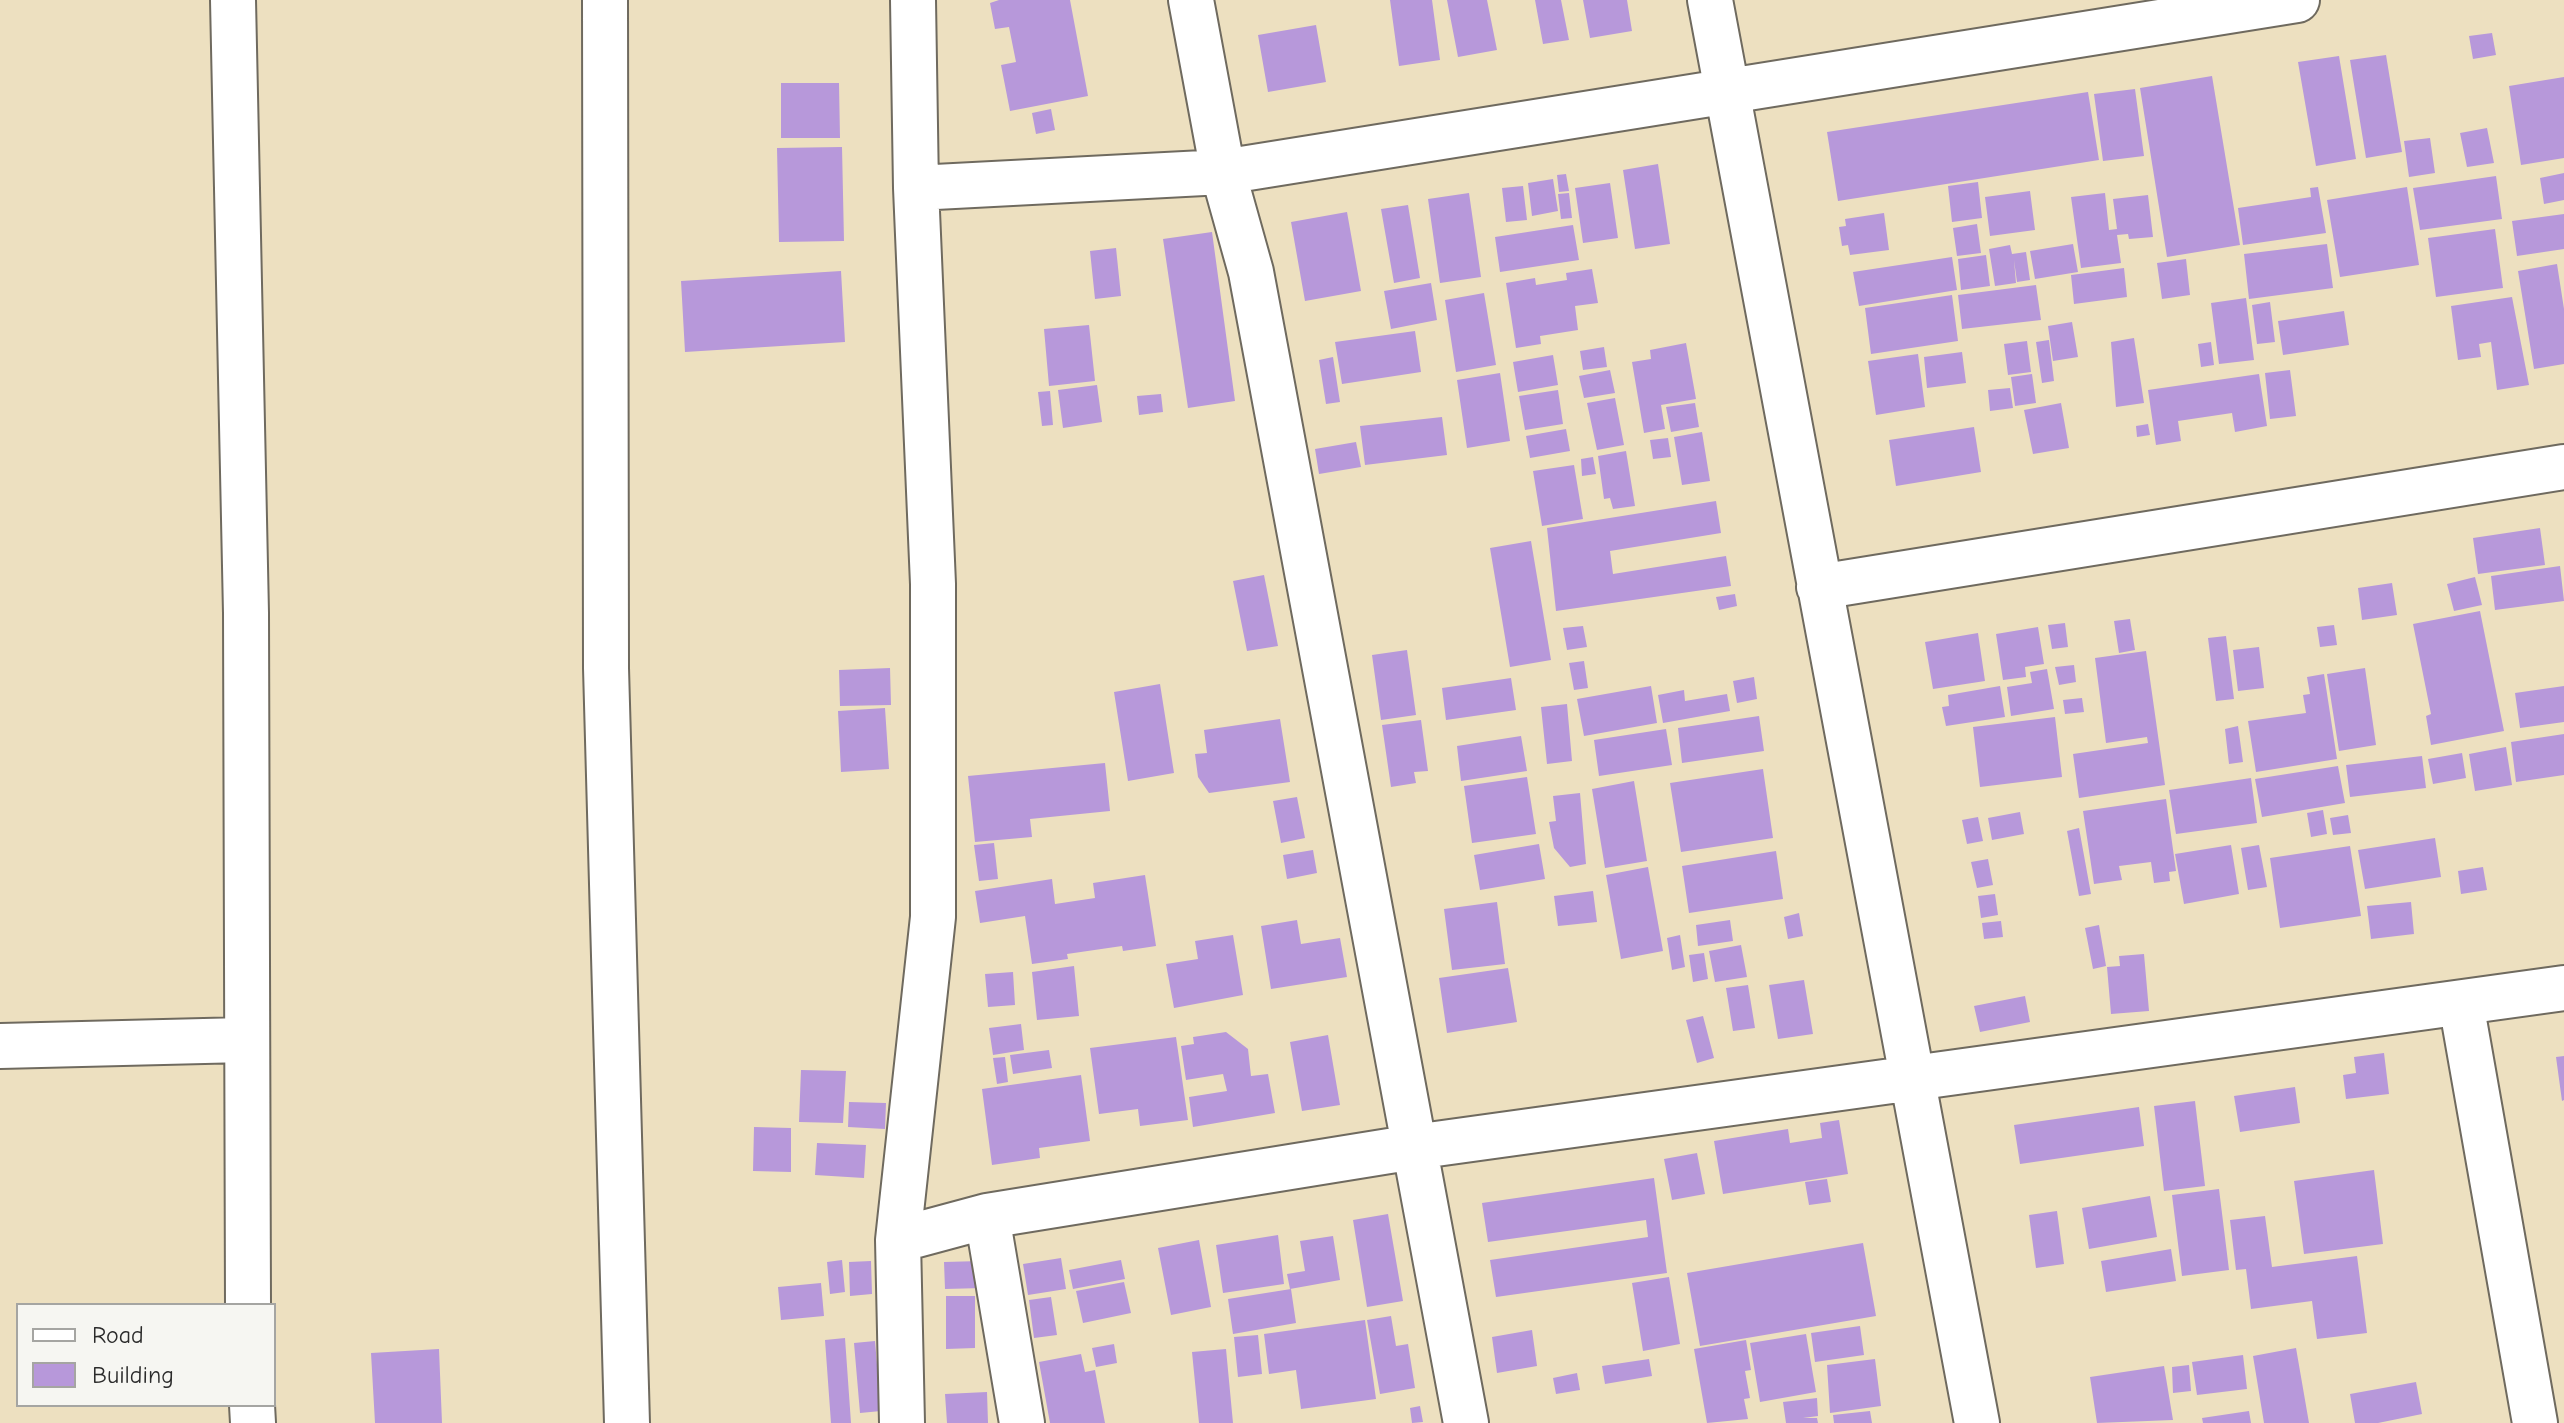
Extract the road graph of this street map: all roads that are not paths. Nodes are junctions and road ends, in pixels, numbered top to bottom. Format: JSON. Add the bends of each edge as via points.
{"nodes":[{"id":1,"x":233,"y":0,"type":"edge"},
{"id":2,"x":605,"y":0,"type":"edge"},
{"id":3,"x":913,"y":0,"type":"edge"},
{"id":4,"x":1191,"y":0,"type":"edge"},
{"id":5,"x":1710,"y":0,"type":"edge"},
{"id":6,"x":2273,"y":2,"type":"edge"},
{"id":7,"x":1726,"y":89,"type":"junction"},
{"id":8,"x":1223,"y":172,"type":"junction"},
{"id":9,"x":916,"y":188,"type":"junction"},
{"id":10,"x":2564,"y":467,"type":"edge"},
{"id":11,"x":1819,"y":587,"type":"junction"},
{"id":12,"x":2564,"y":988,"type":"edge"},
{"id":13,"x":2461,"y":1003,"type":"junction"},
{"id":14,"x":245,"y":1040,"type":"junction"},
{"id":15,"x":0,"y":1046,"type":"edge"},
{"id":16,"x":1910,"y":1079,"type":"junction"},
{"id":17,"x":1414,"y":1147,"type":"junction"},
{"id":18,"x":987,"y":1216,"type":"junction"},
{"id":19,"x":898,"y":1240,"type":"junction"},
{"id":20,"x":248,"y":1303,"type":"edge"},
{"id":21,"x":627,"y":1423,"type":"edge"},
{"id":22,"x":902,"y":1423,"type":"edge"},
{"id":23,"x":1022,"y":1423,"type":"edge"},
{"id":24,"x":1466,"y":1423,"type":"edge"},
{"id":25,"x":1977,"y":1423,"type":"edge"},
{"id":26,"x":2535,"y":1423,"type":"edge"}],
"edges":[{"from":1,"to":14,"type":"street","via":[[246,613]]},
{"from":2,"to":21,"type":"street","via":[[606,668]]},
{"from":3,"to":9,"type":"street"},
{"from":4,"to":8,"type":"street"},
{"from":5,"to":7,"type":"street"},
{"from":6,"to":7,"type":"street"},
{"from":7,"to":8,"type":"street"},
{"from":7,"to":11,"type":"street"},
{"from":8,"to":9,"type":"street"},
{"from":8,"to":17,"type":"street","via":[[1251,272]]},
{"from":9,"to":19,"type":"street","via":[[933,584],[933,917]]},
{"from":10,"to":11,"type":"street"},
{"from":11,"to":16,"type":"street"},
{"from":12,"to":13,"type":"street"},
{"from":13,"to":16,"type":"street"},
{"from":13,"to":26,"type":"street"},
{"from":14,"to":15,"type":"street"},
{"from":14,"to":20,"type":"street"},
{"from":16,"to":17,"type":"street"},
{"from":16,"to":25,"type":"street"},
{"from":17,"to":18,"type":"street"},
{"from":17,"to":24,"type":"street"},
{"from":18,"to":19,"type":"street"},
{"from":18,"to":23,"type":"street"},
{"from":19,"to":22,"type":"street"}]}
